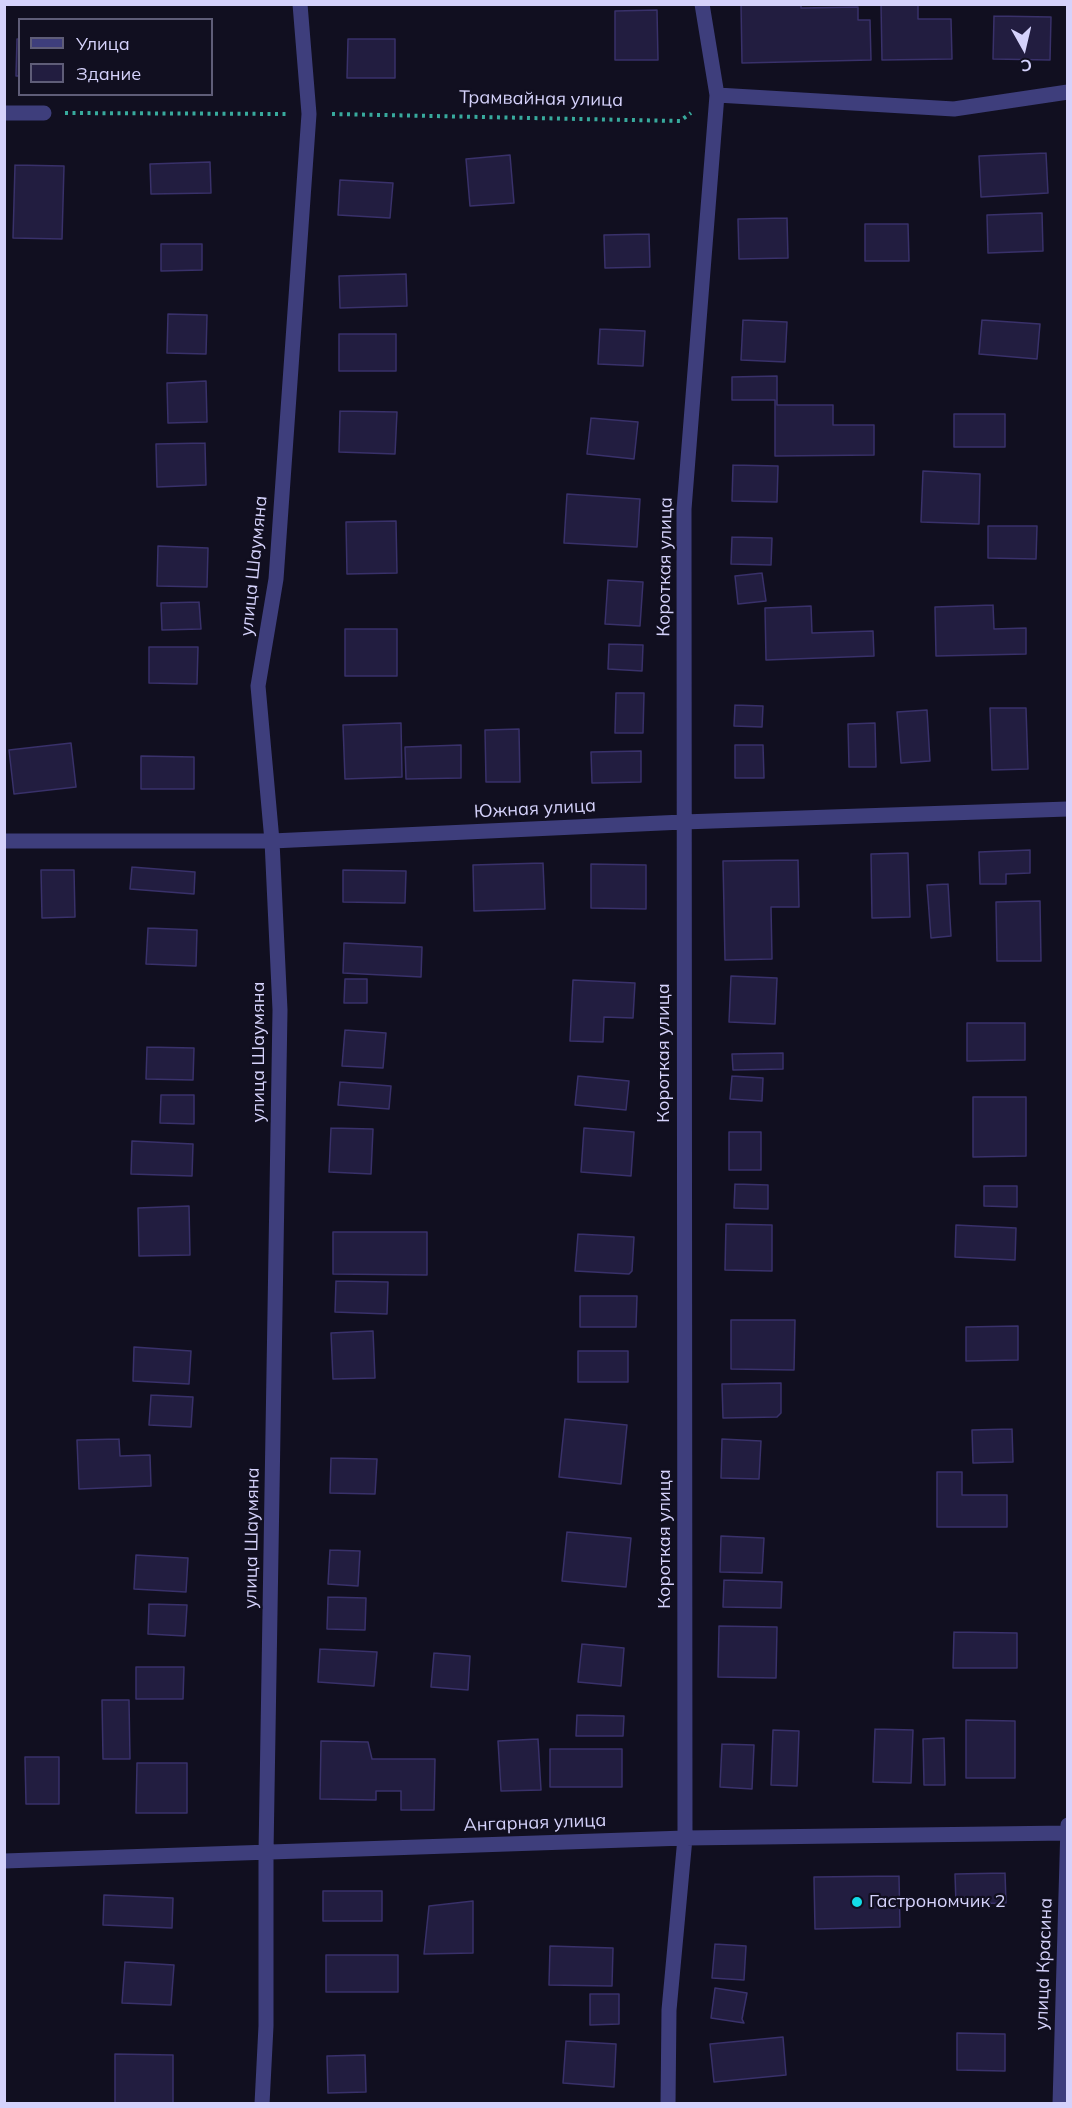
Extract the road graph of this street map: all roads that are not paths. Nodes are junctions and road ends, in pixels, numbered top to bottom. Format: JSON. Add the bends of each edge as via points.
{"nodes":[{"id":1,"x":300,"y":4,"type":"edge"},
{"id":2,"x":702,"y":4,"type":"edge"},
{"id":3,"x":1068,"y":92,"type":"edge"},
{"id":4,"x":717,"y":95,"type":"junction"},
{"id":5,"x":4,"y":113,"type":"edge"},
{"id":6,"x":44,"y":113,"type":"road end"},
{"id":7,"x":1068,"y":809,"type":"edge"},
{"id":8,"x":683,"y":822,"type":"junction"},
{"id":9,"x":4,"y":841,"type":"edge"},
{"id":10,"x":273,"y":841,"type":"junction"},
{"id":11,"x":1068,"y":1825,"type":"edge"},
{"id":12,"x":1067,"y":1833,"type":"edge"},
{"id":13,"x":685,"y":1838,"type":"junction"},
{"id":14,"x":266,"y":1852,"type":"junction"},
{"id":15,"x":4,"y":1861,"type":"edge"},
{"id":16,"x":262,"y":2103,"type":"edge"},
{"id":17,"x":668,"y":2103,"type":"edge"},
{"id":18,"x":1060,"y":2103,"type":"edge"}],
"edges":[{"from":1,"to":10,"type":"street","name":"улица Шаумяна","via":[[309,114],[276,579],[258,686]]},
{"from":2,"to":4,"type":"street","name":"Короткая улица"},
{"from":3,"to":4,"type":"street","via":[[954,109]]},
{"from":4,"to":8,"type":"street","name":"Короткая улица","via":[[684,509]]},
{"from":5,"to":6,"type":"street"},
{"from":7,"to":8,"type":"street","name":"Южная улица"},
{"from":8,"to":10,"type":"street","name":"Южная улица"},
{"from":8,"to":13,"type":"street","name":"Короткая улица"},
{"from":9,"to":10,"type":"street","name":"Южная улица"},
{"from":10,"to":14,"type":"street","name":"улица Шаумяна","via":[[280,1011]]},
{"from":11,"to":12,"type":"street","name":"улица Красина"},
{"from":12,"to":13,"type":"street","name":"Ангарная улица"},
{"from":12,"to":18,"type":"street","name":"улица Красина"},
{"from":13,"to":14,"type":"street","name":"Ангарная улица"},
{"from":13,"to":17,"type":"street","name":"Короткая улица","via":[[669,2010]]},
{"from":14,"to":15,"type":"street","name":"Ангарная улица"},
{"from":14,"to":16,"type":"street","name":"улица Шаумяна"}]}
